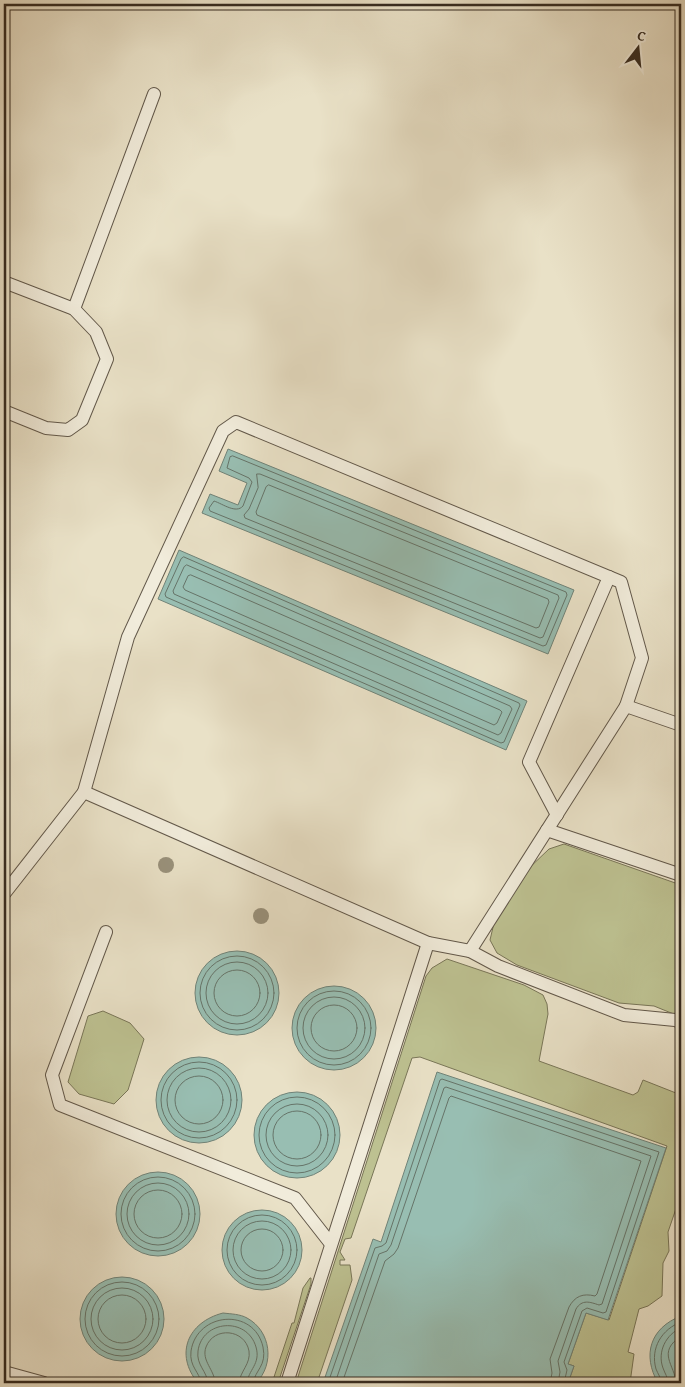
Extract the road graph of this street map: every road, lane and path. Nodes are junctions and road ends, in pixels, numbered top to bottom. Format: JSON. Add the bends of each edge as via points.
{"nodes":[{"id":1,"x":154,"y":94,"type":"dead end"},
{"id":2,"x":4,"y":282,"type":"edge"},
{"id":3,"x":74,"y":309,"type":"junction"},
{"id":4,"x":4,"y":411,"type":"edge"},
{"id":5,"x":609,"y":576,"type":"junction"},
{"id":6,"x":626,"y":706,"type":"junction"},
{"id":7,"x":681,"y":725,"type":"edge"},
{"id":8,"x":84,"y":792,"type":"junction"},
{"id":9,"x":557,"y":815,"type":"junction"},
{"id":10,"x":547,"y":830,"type":"junction"},
{"id":11,"x":681,"y":875,"type":"edge"},
{"id":12,"x":4,"y":894,"type":"edge"},
{"id":13,"x":106,"y":932,"type":"dead end"},
{"id":14,"x":428,"y":943,"type":"junction"},
{"id":15,"x":470,"y":951,"type":"junction"},
{"id":16,"x":681,"y":1022,"type":"edge"},
{"id":17,"x":331,"y":1244,"type":"junction"},
{"id":18,"x":4,"y":1372,"type":"edge"},
{"id":19,"x":44,"y":1383,"type":"edge"},
{"id":20,"x":287,"y":1383,"type":"edge"}],
"edges":[{"from":1,"to":3,"type":"lane"},
{"from":2,"to":3,"type":"lane"},
{"from":3,"to":4,"type":"lane","via":[[96,332],[107,359],[82,420],[68,430],[46,428]]},
{"from":5,"to":6,"type":"lane","via":[[621,582],[642,658]]},
{"from":5,"to":8,"type":"lane","via":[[236,422],[222,431],[128,637]]},
{"from":5,"to":9,"type":"lane","via":[[529,762]]},
{"from":6,"to":7,"type":"lane"},
{"from":6,"to":9,"type":"lane"},
{"from":8,"to":12,"type":"lane"},
{"from":8,"to":14,"type":"lane"},
{"from":9,"to":10,"type":"lane"},
{"from":10,"to":11,"type":"lane"},
{"from":10,"to":15,"type":"lane"},
{"from":13,"to":17,"type":"lane","via":[[52,1075],[60,1105],[295,1198]]},
{"from":14,"to":15,"type":"lane"},
{"from":14,"to":17,"type":"lane"},
{"from":15,"to":16,"type":"lane","via":[[498,966],[624,1015]]},
{"from":17,"to":20,"type":"lane"},
{"from":18,"to":19,"type":"lane"}]}
